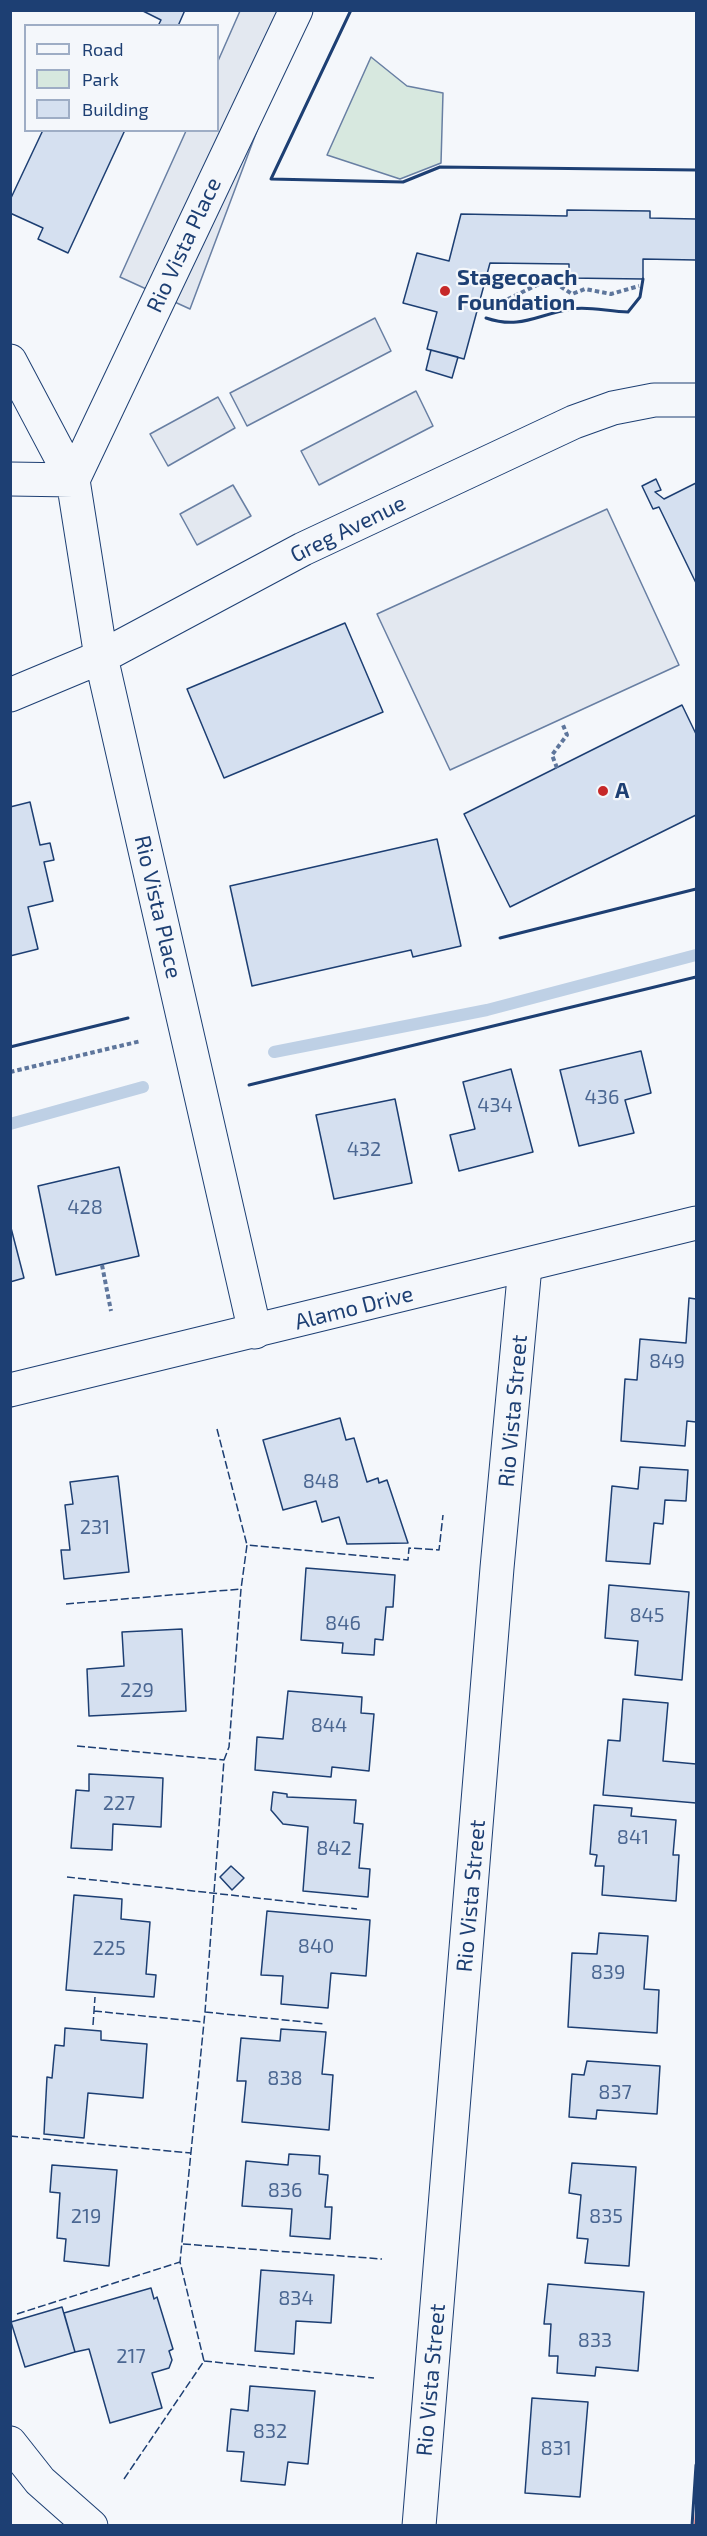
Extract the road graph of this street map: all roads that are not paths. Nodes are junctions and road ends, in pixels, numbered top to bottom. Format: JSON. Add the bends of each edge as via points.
{"nodes":[{"id":1,"x":296,"y":10,"type":"edge"},
{"id":2,"x":10,"y":361,"type":"edge"},
{"id":3,"x":696,"y":400,"type":"edge"},
{"id":4,"x":10,"y":479,"type":"edge"},
{"id":5,"x":72,"y":480,"type":"junction"},
{"id":6,"x":101,"y":657,"type":"junction"},
{"id":7,"x":10,"y":695,"type":"edge"},
{"id":8,"x":696,"y":1223,"type":"edge"},
{"id":9,"x":525,"y":1266,"type":"junction"},
{"id":10,"x":255,"y":1332,"type":"junction"},
{"id":11,"x":10,"y":1390,"type":"edge"},
{"id":12,"x":10,"y":2443,"type":"edge"},
{"id":13,"x":91,"y":2526,"type":"edge"},
{"id":14,"x":419,"y":2526,"type":"edge"}],
"edges":[{"from":1,"to":5,"type":"street","name":"Rio Vista Place"},
{"from":2,"to":5,"type":"street","name":"Rio Vista Place"},
{"from":3,"to":6,"type":"street","name":"Greg Avenue","via":[[654,400],[613,408],[574,422],[303,549]]},
{"from":4,"to":5,"type":"street"},
{"from":5,"to":6,"type":"street","name":"Rio Vista Place"},
{"from":6,"to":7,"type":"street","name":"Greg Avenue"},
{"from":6,"to":10,"type":"street","name":"Rio Vista Place"},
{"from":8,"to":9,"type":"street","name":"Alamo Drive"},
{"from":9,"to":10,"type":"street","name":"Alamo Drive"},
{"from":9,"to":14,"type":"street","name":"Rio Vista Street"},
{"from":10,"to":11,"type":"street","name":"Alamo Drive"},
{"from":12,"to":13,"type":"street","via":[[40,2481]]}]}
